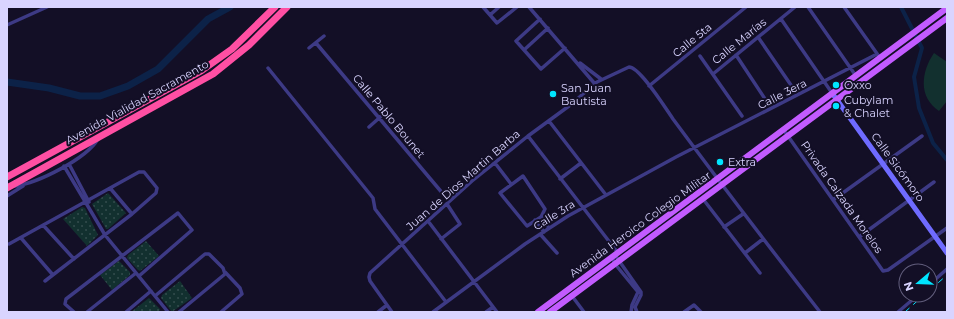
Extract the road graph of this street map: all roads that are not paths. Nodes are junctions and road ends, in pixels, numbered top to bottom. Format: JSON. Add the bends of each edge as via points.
{"nodes":[{"id":1,"x":47,"y":7,"type":"edge"},
{"id":2,"x":275,"y":7,"type":"edge"},
{"id":3,"x":287,"y":7,"type":"edge"},
{"id":4,"x":483,"y":7,"type":"edge"},
{"id":5,"x":498,"y":7,"type":"edge"},
{"id":6,"x":517,"y":7,"type":"edge"},
{"id":7,"x":529,"y":7,"type":"edge"},
{"id":8,"x":746,"y":7,"type":"edge"},
{"id":9,"x":795,"y":7,"type":"edge"},
{"id":10,"x":808,"y":7,"type":"edge"},
{"id":11,"x":844,"y":7,"type":"edge"},
{"id":12,"x":947,"y":8,"type":"edge"},
{"id":13,"x":490,"y":15,"type":"junction"},
{"id":14,"x":947,"y":18,"type":"edge"},
{"id":15,"x":540,"y":19,"type":"junction"},
{"id":16,"x":781,"y":19,"type":"junction"},
{"id":17,"x":7,"y":25,"type":"edge"},
{"id":18,"x":548,"y":28,"type":"junction"},
{"id":19,"x":324,"y":36,"type":"dead end"},
{"id":20,"x":758,"y":37,"type":"junction"},
{"id":21,"x":316,"y":43,"type":"junction"},
{"id":22,"x":309,"y":48,"type":"dead end"},
{"id":23,"x":565,"y":48,"type":"junction"},
{"id":24,"x":524,"y":50,"type":"junction"},
{"id":25,"x":700,"y":56,"type":"dead end"},
{"id":26,"x":736,"y":56,"type":"junction"},
{"id":27,"x":879,"y":56,"type":"junction"},
{"id":28,"x":577,"y":62,"type":"junction"},
{"id":29,"x":268,"y":68,"type":"dead end"},
{"id":30,"x":850,"y":68,"type":"junction"},
{"id":31,"x":713,"y":74,"type":"junction"},
{"id":32,"x":856,"y":76,"type":"junction"},
{"id":33,"x":601,"y":79,"type":"junction"},
{"id":34,"x":824,"y":82,"type":"junction"},
{"id":35,"x":595,"y":84,"type":"junction"},
{"id":36,"x":649,"y":86,"type":"junction"},
{"id":37,"x":795,"y":91,"type":"dead end"},
{"id":38,"x":832,"y":94,"type":"junction"},
{"id":39,"x":836,"y":99,"type":"junction"},
{"id":40,"x":769,"y":105,"type":"dead end"},
{"id":41,"x":387,"y":111,"type":"dead end"},
{"id":42,"x":742,"y":116,"type":"dead end"},
{"id":43,"x":379,"y":118,"type":"junction"},
{"id":44,"x":549,"y":121,"type":"junction"},
{"id":45,"x":369,"y":127,"type":"dead end"},
{"id":46,"x":783,"y":129,"type":"junction"},
{"id":47,"x":100,"y":136,"type":"junction"},
{"id":48,"x":528,"y":136,"type":"junction"},
{"id":49,"x":787,"y":136,"type":"junction"},
{"id":50,"x":922,"y":136,"type":"dead end"},
{"id":51,"x":694,"y":148,"type":"junction"},
{"id":52,"x":495,"y":163,"type":"junction"},
{"id":53,"x":581,"y":163,"type":"junction"},
{"id":54,"x":69,"y":164,"type":"junction"},
{"id":55,"x":884,"y":164,"type":"junction"},
{"id":56,"x":64,"y":166,"type":"junction"},
{"id":57,"x":7,"y":177,"type":"edge"},
{"id":58,"x":560,"y":179,"type":"junction"},
{"id":59,"x":717,"y":179,"type":"junction"},
{"id":60,"x":934,"y":182,"type":"dead end"},
{"id":61,"x":26,"y":184,"type":"junction"},
{"id":62,"x":77,"y":184,"type":"junction"},
{"id":63,"x":511,"y":184,"type":"junction"},
{"id":64,"x":721,"y":185,"type":"junction"},
{"id":65,"x":8,"y":188,"type":"edge"},
{"id":66,"x":110,"y":188,"type":"junction"},
{"id":67,"x":606,"y":195,"type":"junction"},
{"id":68,"x":7,"y":196,"type":"edge"},
{"id":69,"x":703,"y":199,"type":"junction"},
{"id":70,"x":833,"y":200,"type":"junction"},
{"id":71,"x":910,"y":200,"type":"junction"},
{"id":72,"x":87,"y":201,"type":"junction"},
{"id":73,"x":448,"y":203,"type":"junction"},
{"id":74,"x":582,"y":208,"type":"junction"},
{"id":75,"x":132,"y":214,"type":"junction"},
{"id":76,"x":743,"y":214,"type":"junction"},
{"id":77,"x":540,"y":217,"type":"junction"},
{"id":78,"x":536,"y":220,"type":"junction"},
{"id":79,"x":428,"y":221,"type":"junction"},
{"id":80,"x":43,"y":225,"type":"junction"},
{"id":81,"x":724,"y":227,"type":"junction"},
{"id":82,"x":548,"y":228,"type":"junction"},
{"id":83,"x":947,"y":228,"type":"edge"},
{"id":84,"x":542,"y":233,"type":"junction"},
{"id":85,"x":105,"y":235,"type":"junction"},
{"id":86,"x":935,"y":236,"type":"junction"},
{"id":87,"x":859,"y":237,"type":"junction"},
{"id":88,"x":21,"y":238,"type":"junction"},
{"id":89,"x":442,"y":240,"type":"junction"},
{"id":90,"x":763,"y":240,"type":"junction"},
{"id":91,"x":9,"y":244,"type":"dead end"},
{"id":92,"x":403,"y":244,"type":"junction"},
{"id":93,"x":557,"y":253,"type":"dead end"},
{"id":94,"x":745,"y":253,"type":"junction"},
{"id":95,"x":947,"y":253,"type":"edge"},
{"id":96,"x":122,"y":255,"type":"junction"},
{"id":97,"x":615,"y":255,"type":"junction"},
{"id":98,"x":74,"y":260,"type":"junction"},
{"id":99,"x":617,"y":263,"type":"junction"},
{"id":100,"x":947,"y":269,"type":"edge"},
{"id":101,"x":225,"y":272,"type":"junction"},
{"id":102,"x":760,"y":273,"type":"dead end"},
{"id":103,"x":138,"y":274,"type":"junction"},
{"id":104,"x":53,"y":275,"type":"junction"},
{"id":105,"x":938,"y":277,"type":"edge"},
{"id":106,"x":45,"y":282,"type":"dead end"},
{"id":107,"x":474,"y":282,"type":"junction"},
{"id":108,"x":151,"y":292,"type":"junction"},
{"id":109,"x":155,"y":296,"type":"junction"},
{"id":110,"x":572,"y":296,"type":"junction"},
{"id":111,"x":446,"y":302,"type":"junction"},
{"id":112,"x":551,"y":302,"type":"junction"},
{"id":113,"x":909,"y":303,"type":"edge"},
{"id":114,"x":387,"y":306,"type":"junction"},
{"id":115,"x":493,"y":307,"type":"junction"},
{"id":116,"x":633,"y":309,"type":"edge"},
{"id":117,"x":165,"y":311,"type":"edge"},
{"id":118,"x":554,"y":311,"type":"edge"},
{"id":119,"x":74,"y":312,"type":"edge"},
{"id":120,"x":87,"y":312,"type":"edge"},
{"id":121,"x":126,"y":312,"type":"edge"},
{"id":122,"x":179,"y":312,"type":"edge"},
{"id":123,"x":221,"y":312,"type":"edge"},
{"id":124,"x":378,"y":312,"type":"edge"},
{"id":125,"x":392,"y":312,"type":"edge"},
{"id":126,"x":433,"y":312,"type":"edge"},
{"id":127,"x":486,"y":312,"type":"edge"},
{"id":128,"x":497,"y":312,"type":"edge"},
{"id":129,"x":538,"y":312,"type":"edge"},
{"id":130,"x":584,"y":312,"type":"edge"},
{"id":131,"x":637,"y":312,"type":"edge"},
{"id":132,"x":684,"y":312,"type":"edge"},
{"id":133,"x":701,"y":312,"type":"edge"},
{"id":134,"x":820,"y":312,"type":"edge"},
{"id":135,"x":898,"y":312,"type":"edge"}],
"edges":[{"from":1,"to":17,"type":"street"},
{"from":2,"to":57,"type":"highway","name":"Avenida Vialidad Sacramento","via":[[232,49],[201,71]]},
{"from":3,"to":47,"type":"highway","name":"Avenida Vialidad Sacramento","via":[[249,45],[213,74]]},
{"from":4,"to":13,"type":"street"},
{"from":5,"to":13,"type":"street"},
{"from":6,"to":13,"type":"street","via":[[497,23]]},
{"from":7,"to":15,"type":"street"},
{"from":8,"to":36,"type":"street","name":"Calle 5ta"},
{"from":9,"to":16,"type":"street","name":"Calle Marías"},
{"from":10,"to":30,"type":"street"},
{"from":11,"to":27,"type":"street"},
{"from":12,"to":27,"type":"main road","name":"Avenida Heroico Colegio Militar"},
{"from":14,"to":39,"type":"main road","name":"Avenida Heroico Colegio Militar"},
{"from":15,"to":18,"type":"street"},
{"from":15,"to":24,"type":"street","via":[[516,41]]},
{"from":16,"to":20,"type":"street","name":"Calle Marías"},
{"from":16,"to":34,"type":"street"},
{"from":18,"to":23,"type":"street"},
{"from":18,"to":24,"type":"street"},
{"from":19,"to":21,"type":"street"},
{"from":20,"to":26,"type":"street","name":"Calle Marías"},
{"from":20,"to":37,"type":"street"},
{"from":21,"to":22,"type":"street"},
{"from":21,"to":43,"type":"street","name":"Calle Pablo Bounet"},
{"from":23,"to":24,"type":"street","via":[[541,68]]},
{"from":23,"to":28,"type":"street"},
{"from":25,"to":31,"type":"street"},
{"from":26,"to":31,"type":"street","name":"Calle Marías"},
{"from":26,"to":40,"type":"street"},
{"from":27,"to":30,"type":"street","name":"Calle 3era"},
{"from":27,"to":32,"type":"main road","name":"Avenida Heroico Colegio Militar"},
{"from":28,"to":33,"type":"street"},
{"from":28,"to":35,"type":"street"},
{"from":29,"to":92,"type":"street","via":[[373,198],[375,209]]},
{"from":30,"to":32,"type":"street"},
{"from":30,"to":34,"type":"street","name":"Calle 3era"},
{"from":31,"to":42,"type":"street"},
{"from":32,"to":38,"type":"main road","name":"Avenida Heroico Colegio Militar"},
{"from":33,"to":35,"type":"street","name":"Juan de Dios Martin Barba"},
{"from":33,"to":36,"type":"street","name":"Juan de Dios Martin Barba","via":[[626,68],[635,69]]},
{"from":34,"to":38,"type":"street"},
{"from":34,"to":51,"type":"street","name":"Calle 3era"},
{"from":35,"to":44,"type":"street","name":"Juan de Dios Martin Barba"},
{"from":36,"to":51,"type":"street"},
{"from":38,"to":39,"type":"street","name":"Calle Sicómoro"},
{"from":38,"to":46,"type":"main road","name":"Avenida Heroico Colegio Militar"},
{"from":39,"to":49,"type":"main road","name":"Avenida Heroico Colegio Militar"},
{"from":39,"to":55,"type":"street","name":"Calle Sicómoro"},
{"from":41,"to":43,"type":"street"},
{"from":43,"to":45,"type":"street"},
{"from":43,"to":73,"type":"street","name":"Calle Pablo Bounet"},
{"from":44,"to":48,"type":"street","name":"Juan de Dios Martin Barba"},
{"from":44,"to":53,"type":"street"},
{"from":46,"to":49,"type":"street","name":"Privada Calzada Morelos"},
{"from":46,"to":59,"type":"main road","name":"Avenida Heroico Colegio Militar"},
{"from":47,"to":54,"type":"street","via":[[94,146]]},
{"from":47,"to":65,"type":"highway","name":"Avenida Vialidad Sacramento"},
{"from":48,"to":52,"type":"street","name":"Juan de Dios Martin Barba"},
{"from":48,"to":58,"type":"street"},
{"from":49,"to":64,"type":"main road","name":"Avenida Heroico Colegio Militar"},
{"from":49,"to":70,"type":"street","name":"Privada Calzada Morelos"},
{"from":50,"to":55,"type":"street"},
{"from":51,"to":59,"type":"street"},
{"from":51,"to":67,"type":"street","name":"Calle 3ra"},
{"from":52,"to":63,"type":"street"},
{"from":52,"to":73,"type":"street","name":"Juan de Dios Martin Barba"},
{"from":53,"to":58,"type":"street"},
{"from":53,"to":67,"type":"street"},
{"from":54,"to":56,"type":"street"},
{"from":54,"to":62,"type":"street"},
{"from":55,"to":70,"type":"street"},
{"from":55,"to":71,"type":"street","name":"Calle Sicómoro"},
{"from":56,"to":61,"type":"street"},
{"from":56,"to":62,"type":"street"},
{"from":58,"to":74,"type":"street"},
{"from":59,"to":64,"type":"street"},
{"from":59,"to":97,"type":"main road","name":"Avenida Heroico Colegio Militar"},
{"from":60,"to":71,"type":"street"},
{"from":61,"to":65,"type":"street"},
{"from":61,"to":68,"type":"street"},
{"from":62,"to":72,"type":"street"},
{"from":63,"to":77,"type":"street","via":[[523,176],[545,208]]},
{"from":63,"to":78,"type":"street","via":[[500,193],[526,225]]},
{"from":64,"to":69,"type":"main road","name":"Avenida Heroico Colegio Militar"},
{"from":64,"to":76,"type":"street"},
{"from":66,"to":72,"type":"street"},
{"from":66,"to":75,"type":"street"},
{"from":66,"to":75,"type":"street","via":[[141,171],[146,174],[157,188],[157,192]]},
{"from":67,"to":74,"type":"street","name":"Calle 3ra"},
{"from":69,"to":81,"type":"street"},
{"from":69,"to":99,"type":"main road","name":"Avenida Heroico Colegio Militar"},
{"from":70,"to":87,"type":"street","name":"Privada Calzada Morelos"},
{"from":71,"to":86,"type":"street","name":"Calle Sicómoro"},
{"from":71,"to":87,"type":"street"},
{"from":72,"to":80,"type":"street"},
{"from":72,"to":85,"type":"street"},
{"from":73,"to":79,"type":"street","name":"Juan de Dios Martin Barba"},
{"from":73,"to":89,"type":"street","name":"Calle Pablo Bounet","via":[[460,223]]},
{"from":74,"to":82,"type":"street","name":"Calle 3ra"},
{"from":74,"to":97,"type":"street"},
{"from":75,"to":85,"type":"street"},
{"from":76,"to":81,"type":"street"},
{"from":76,"to":90,"type":"street"},
{"from":77,"to":78,"type":"street"},
{"from":77,"to":82,"type":"street"},
{"from":78,"to":84,"type":"street"},
{"from":79,"to":89,"type":"street"},
{"from":79,"to":92,"type":"street","name":"Juan de Dios Martin Barba"},
{"from":80,"to":88,"type":"street"},
{"from":80,"to":98,"type":"street"},
{"from":81,"to":94,"type":"street"},
{"from":82,"to":84,"type":"street","name":"Calle 3ra"},
{"from":83,"to":86,"type":"street"},
{"from":84,"to":93,"type":"street"},
{"from":84,"to":107,"type":"street","name":"Calle 3ra"},
{"from":85,"to":96,"type":"street"},
{"from":85,"to":98,"type":"street"},
{"from":86,"to":87,"type":"street","name":"Privada Calzada Morelos","via":[[883,271]]},
{"from":86,"to":95,"type":"street","name":"Calle Sicómoro"},
{"from":88,"to":91,"type":"street"},
{"from":88,"to":104,"type":"street"},
{"from":89,"to":107,"type":"street"},
{"from":90,"to":94,"type":"street"},
{"from":90,"to":134,"type":"street"},
{"from":92,"to":111,"type":"street"},
{"from":92,"to":114,"type":"street","name":"Juan de Dios Martin Barba","via":[[370,273],[369,277]]},
{"from":94,"to":102,"type":"street"},
{"from":96,"to":103,"type":"street"},
{"from":96,"to":103,"type":"street","via":[[175,213],[178,213],[191,228],[189,233]]},
{"from":96,"to":119,"type":"street","via":[[66,299],[65,304]]},
{"from":97,"to":99,"type":"street"},
{"from":97,"to":112,"type":"main road","name":"Avenida Heroico Colegio Militar"},
{"from":98,"to":104,"type":"street"},
{"from":99,"to":110,"type":"main road","name":"Avenida Heroico Colegio Militar"},
{"from":99,"to":116,"type":"street","via":[[638,292]]},
{"from":100,"to":105,"type":"street"},
{"from":101,"to":109,"type":"street","via":[[207,254]]},
{"from":101,"to":122,"type":"street"},
{"from":101,"to":123,"type":"street","via":[[240,288],[242,294]]},
{"from":103,"to":108,"type":"street"},
{"from":103,"to":120,"type":"street"},
{"from":104,"to":106,"type":"street"},
{"from":107,"to":111,"type":"street","name":"Calle 3ra"},
{"from":107,"to":115,"type":"street"},
{"from":108,"to":109,"type":"street"},
{"from":108,"to":121,"type":"street"},
{"from":109,"to":117,"type":"street"},
{"from":110,"to":118,"type":"main road","name":"Avenida Heroico Colegio Militar"},
{"from":110,"to":130,"type":"street"},
{"from":111,"to":126,"type":"street","name":"Calle 3ra"},
{"from":112,"to":118,"type":"street"},
{"from":112,"to":129,"type":"main road","name":"Avenida Heroico Colegio Militar"},
{"from":113,"to":135,"type":"street"},
{"from":114,"to":124,"type":"street"},
{"from":114,"to":125,"type":"street"},
{"from":115,"to":127,"type":"street"},
{"from":115,"to":128,"type":"street"},
{"from":116,"to":131,"type":"street"},
{"from":132,"to":133,"type":"street","via":[[692,306],[696,306]]}]}
